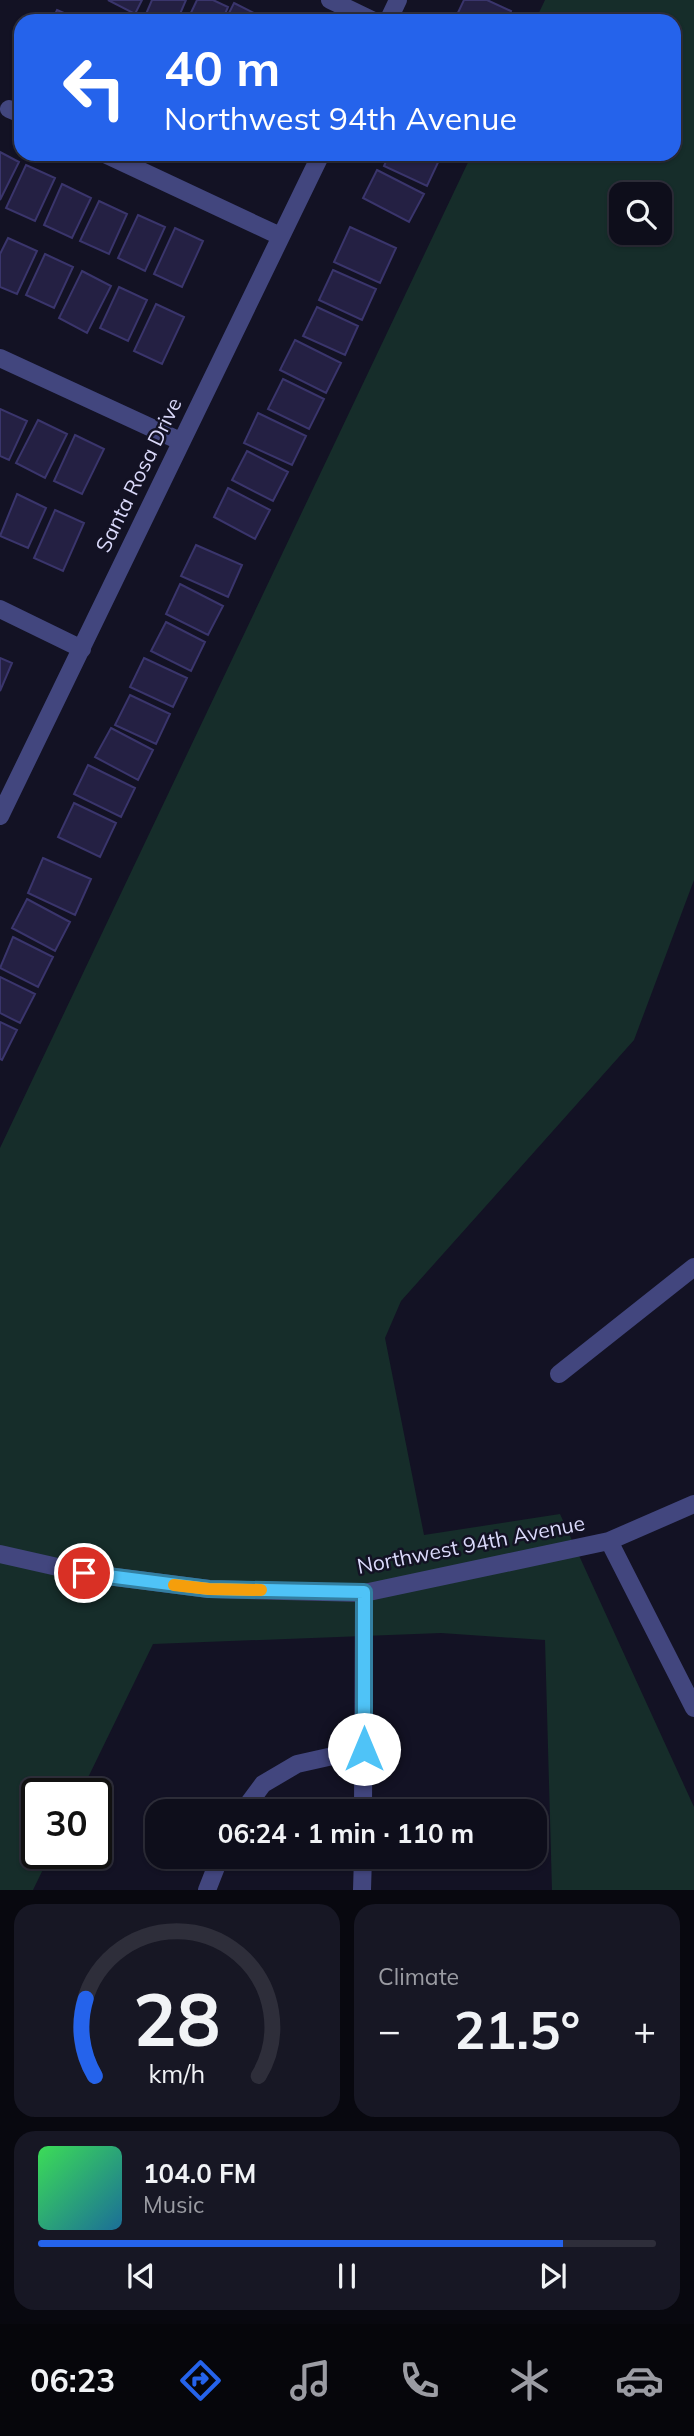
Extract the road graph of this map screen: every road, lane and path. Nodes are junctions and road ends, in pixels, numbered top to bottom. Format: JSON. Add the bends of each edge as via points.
{"nodes":[{"id":1,"x":330,"y":0,"type":"edge"},
{"id":2,"x":359,"y":14,"type":"edge"},
{"id":3,"x":120,"y":161,"type":"edge"},
{"id":4,"x":318,"y":161,"type":"edge"},
{"id":5,"x":280,"y":236,"type":"junction"},
{"id":6,"x":0,"y":358,"type":"edge"},
{"id":7,"x":180,"y":441,"type":"junction"},
{"id":8,"x":0,"y":609,"type":"edge"},
{"id":9,"x":82,"y":649,"type":"junction"},
{"id":10,"x":0,"y":816,"type":"edge"},
{"id":11,"x":694,"y":1267,"type":"edge"},
{"id":12,"x":559,"y":1374,"type":"dead end"},
{"id":13,"x":694,"y":1504,"type":"edge"},
{"id":14,"x":609,"y":1541,"type":"junction"},
{"id":15,"x":0,"y":1554,"type":"edge"},
{"id":16,"x":364,"y":1592,"type":"junction"},
{"id":17,"x":694,"y":1708,"type":"edge"},
{"id":18,"x":364,"y":1749,"type":"junction"},
{"id":19,"x":252,"y":1799,"type":"edge"},
{"id":20,"x":363,"y":1799,"type":"edge"},
{"id":21,"x":215,"y":1869,"type":"edge"},
{"id":22,"x":363,"y":1869,"type":"edge"},
{"id":23,"x":207,"y":1890,"type":"edge"},
{"id":24,"x":362,"y":1890,"type":"edge"}],
"edges":[{"from":1,"to":2,"type":"street"},
{"from":3,"to":5,"type":"street"},
{"from":4,"to":5,"type":"street","name":"Santa Rosa Drive"},
{"from":5,"to":7,"type":"street","name":"Santa Rosa Drive"},
{"from":6,"to":7,"type":"street"},
{"from":7,"to":9,"type":"street","name":"Santa Rosa Drive"},
{"from":8,"to":9,"type":"street"},
{"from":9,"to":10,"type":"street","name":"Santa Rosa Drive"},
{"from":11,"to":12,"type":"street"},
{"from":13,"to":14,"type":"street","name":"Northwest 94th Avenue"},
{"from":14,"to":16,"type":"street","name":"Northwest 94th Avenue"},
{"from":14,"to":17,"type":"street"},
{"from":15,"to":16,"type":"street","name":"Northwest 94th Avenue","via":[[84,1573],[209,1589]]},
{"from":16,"to":18,"type":"street"},
{"from":18,"to":19,"type":"street","via":[[297,1764],[263,1784]]},
{"from":18,"to":20,"type":"street"},
{"from":21,"to":23,"type":"street"},
{"from":22,"to":24,"type":"street"}]}
